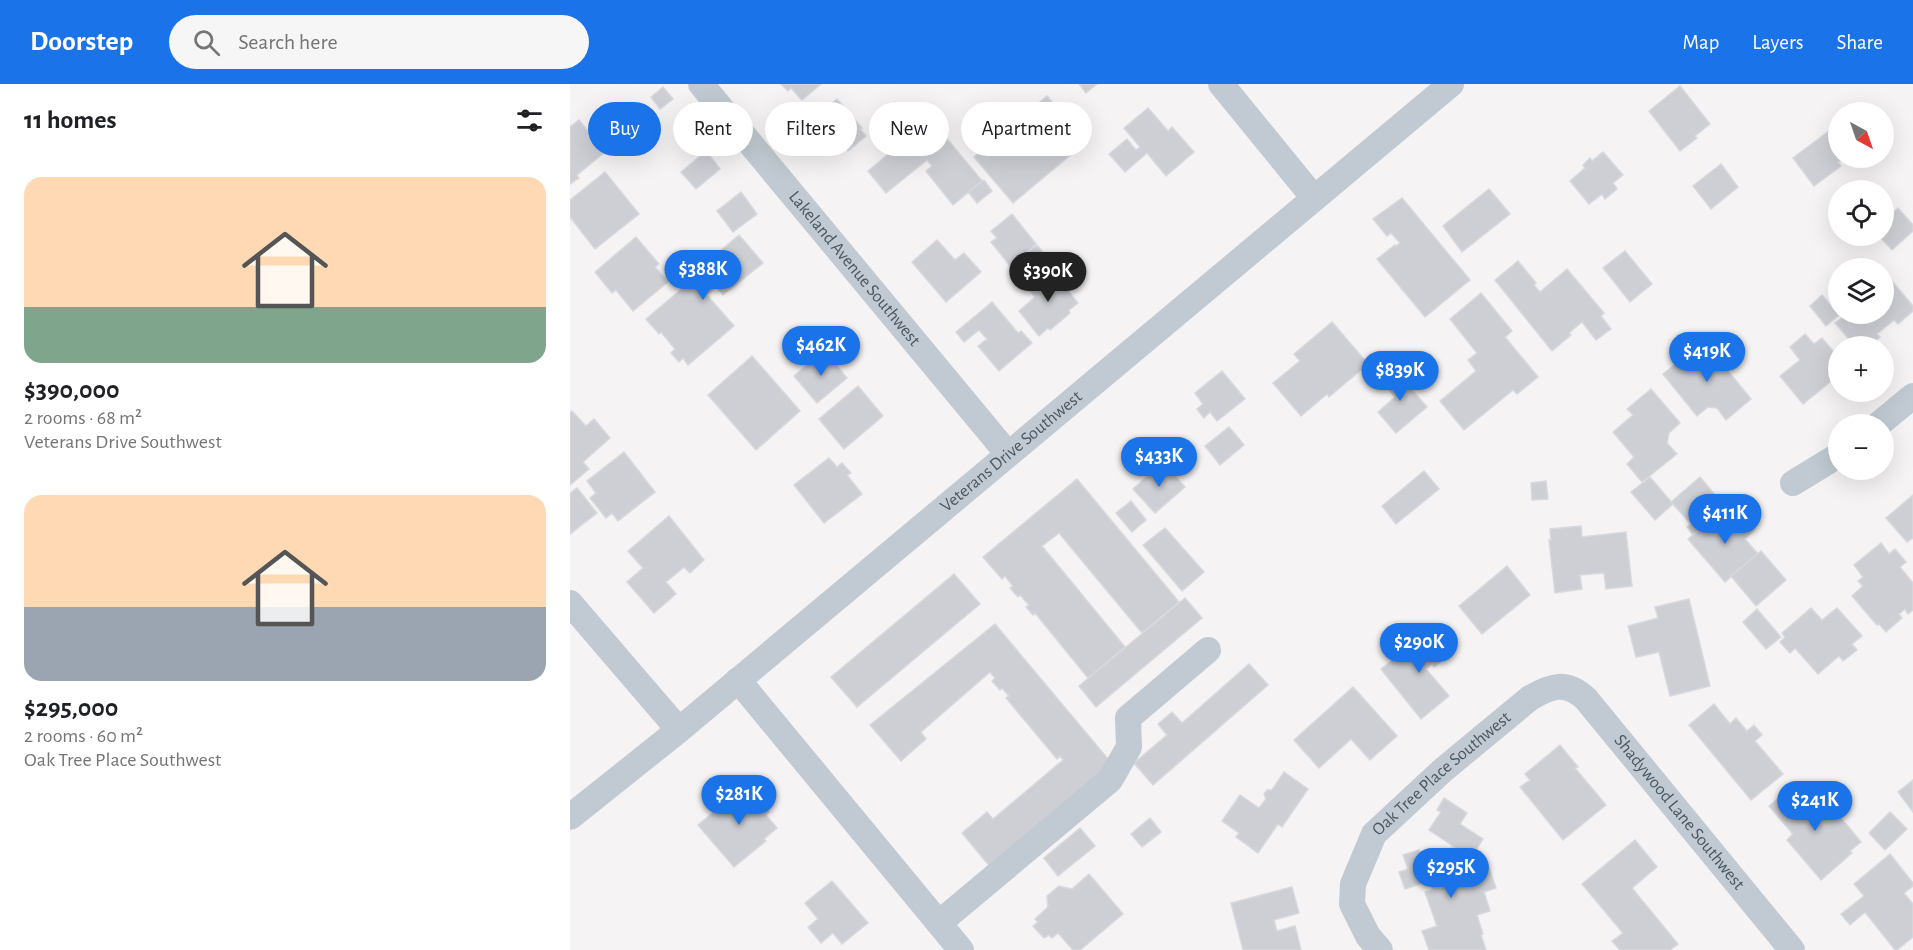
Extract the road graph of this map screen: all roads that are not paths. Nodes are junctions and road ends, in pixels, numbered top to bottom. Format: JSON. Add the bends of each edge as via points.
{"nodes":[{"id":1,"x":701,"y":84,"type":"edge"},
{"id":2,"x":1221,"y":84,"type":"edge"},
{"id":3,"x":1451,"y":84,"type":"edge"},
{"id":4,"x":1314,"y":198,"type":"junction"},
{"id":5,"x":1913,"y":396,"type":"edge"},
{"id":6,"x":1891,"y":414,"type":"edge"},
{"id":7,"x":1008,"y":454,"type":"junction"},
{"id":8,"x":1828,"y":462,"type":"edge"},
{"id":9,"x":1793,"y":483,"type":"dead end"},
{"id":10,"x":570,"y":603,"type":"edge"},
{"id":11,"x":1208,"y":650,"type":"dead end"},
{"id":12,"x":738,"y":680,"type":"junction"},
{"id":13,"x":1558,"y":687,"type":"joint"},
{"id":14,"x":679,"y":730,"type":"junction"},
{"id":15,"x":570,"y":817,"type":"edge"},
{"id":16,"x":939,"y":923,"type":"junction"},
{"id":17,"x":962,"y":950,"type":"edge"},
{"id":18,"x":1380,"y":950,"type":"edge"},
{"id":19,"x":1792,"y":950,"type":"edge"}],
"edges":[{"from":1,"to":7,"type":"street","name":"Lakeland Avenue Southwest"},
{"from":2,"to":4,"type":"street"},
{"from":3,"to":4,"type":"street","name":"Veterans Drive Southwest"},
{"from":4,"to":7,"type":"street","name":"Veterans Drive Southwest"},
{"from":5,"to":6,"type":"street"},
{"from":7,"to":12,"type":"street","name":"Veterans Drive Southwest"},
{"from":8,"to":9,"type":"street"},
{"from":10,"to":14,"type":"street"},
{"from":11,"to":16,"type":"street","via":[[1128,718],[1129,747],[1110,780]]},
{"from":12,"to":14,"type":"street","name":"Veterans Drive Southwest"},
{"from":12,"to":16,"type":"street"},
{"from":13,"to":18,"type":"street","name":"Oak Tree Place Southwest","via":[[1530,698],[1374,834],[1353,884],[1352,904]]},
{"from":13,"to":19,"type":"street","name":"Shadywood Lane Southwest","via":[[1578,691],[1586,699]]},
{"from":14,"to":15,"type":"street","name":"Veterans Drive Southwest"},
{"from":16,"to":17,"type":"street"}]}
